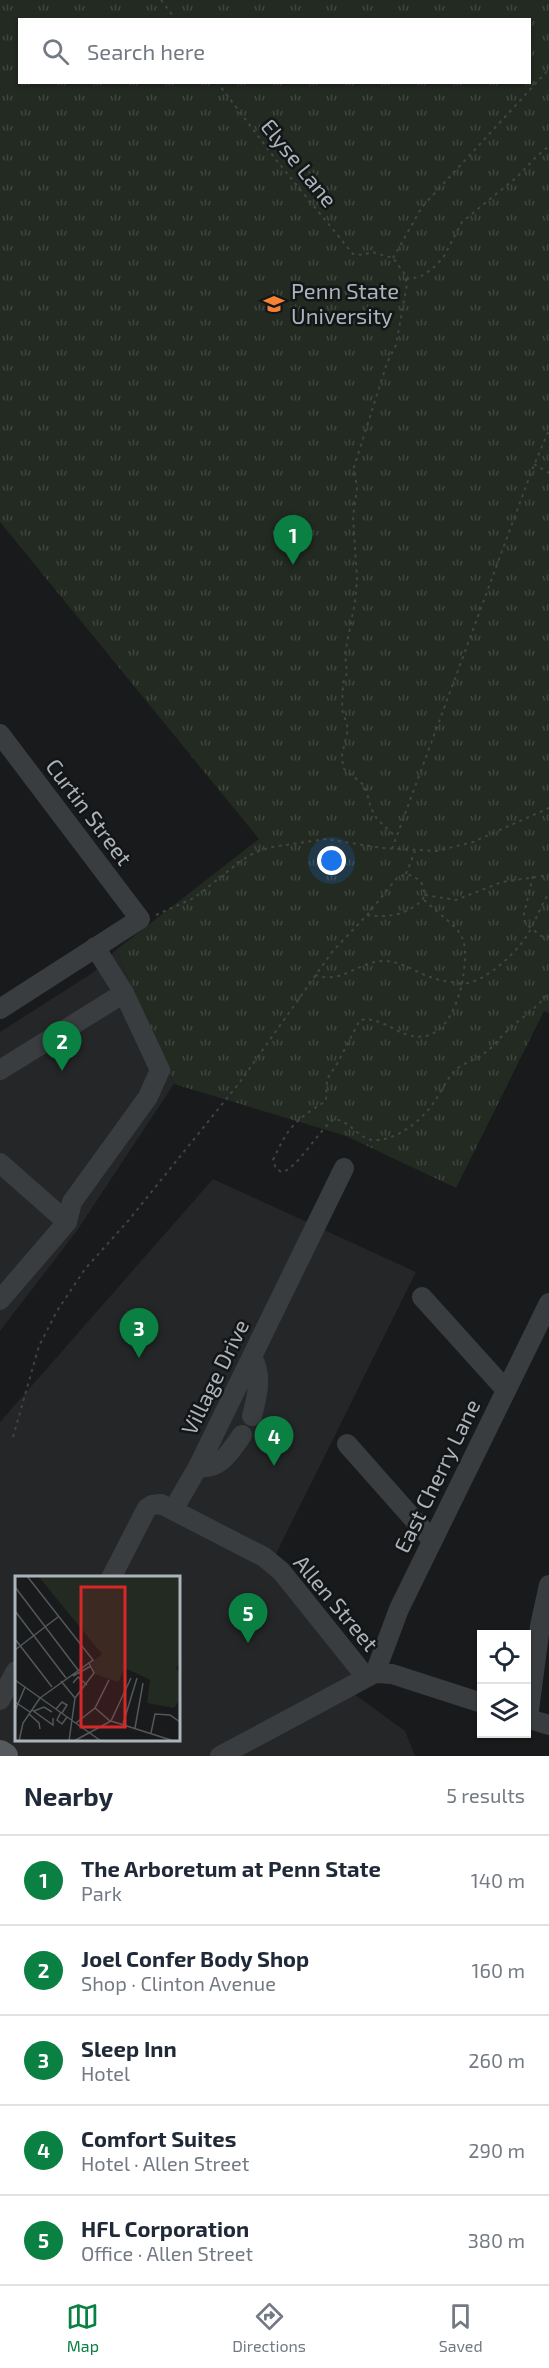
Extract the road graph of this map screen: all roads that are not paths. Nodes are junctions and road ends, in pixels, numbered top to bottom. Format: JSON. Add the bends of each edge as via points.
{"nodes":[{"id":1,"x":0,"y":734,"type":"edge"},
{"id":2,"x":95,"y":947,"type":"junction"},
{"id":3,"x":124,"y":993,"type":"junction"},
{"id":4,"x":0,"y":1009,"type":"edge"},
{"id":5,"x":0,"y":1070,"type":"edge"},
{"id":6,"x":0,"y":1163,"type":"edge"},
{"id":7,"x":344,"y":1168,"type":"dead end"},
{"id":8,"x":68,"y":1222,"type":"junction"},
{"id":9,"x":422,"y":1297,"type":"dead end"},
{"id":10,"x":0,"y":1300,"type":"edge"},
{"id":11,"x":549,"y":1303,"type":"edge"},
{"id":12,"x":252,"y":1357,"type":"junction"},
{"id":13,"x":506,"y":1390,"type":"junction"},
{"id":14,"x":252,"y":1416,"type":"dead end"},
{"id":15,"x":242,"y":1435,"type":"dead end"},
{"id":16,"x":347,"y":1444,"type":"dead end"},
{"id":17,"x":198,"y":1467,"type":"junction"},
{"id":18,"x":173,"y":1510,"type":"junction"},
{"id":19,"x":432,"y":1540,"type":"junction"},
{"id":20,"x":112,"y":1576,"type":"edge"},
{"id":21,"x":549,"y":1585,"type":"edge"},
{"id":22,"x":15,"y":1670,"type":"edge"},
{"id":23,"x":15,"y":1671,"type":"edge"},
{"id":24,"x":370,"y":1675,"type":"junction"},
{"id":25,"x":0,"y":1681,"type":"edge"},
{"id":26,"x":531,"y":1690,"type":"edge"},
{"id":27,"x":0,"y":1700,"type":"edge"},
{"id":28,"x":477,"y":1701,"type":"edge"},
{"id":29,"x":531,"y":1719,"type":"edge"},
{"id":30,"x":549,"y":1725,"type":"edge"},
{"id":31,"x":0,"y":1753,"type":"edge"},
{"id":32,"x":5,"y":1756,"type":"edge"},
{"id":33,"x":220,"y":1756,"type":"edge"}],
"edges":[{"from":1,"to":2,"type":"street","name":"Curtin Street","via":[[140,919]]},
{"from":2,"to":3,"type":"street"},
{"from":2,"to":4,"type":"street"},
{"from":3,"to":5,"type":"street"},
{"from":3,"to":8,"type":"street","via":[[159,1070],[148,1097],[72,1202]]},
{"from":6,"to":8,"type":"street"},
{"from":7,"to":12,"type":"street","name":"Village Drive"},
{"from":8,"to":10,"type":"street"},
{"from":9,"to":13,"type":"street"},
{"from":11,"to":13,"type":"street","name":"East Cherry Lane"},
{"from":12,"to":14,"type":"street","via":[[258,1376]]},
{"from":12,"to":17,"type":"street","name":"Village Drive"},
{"from":13,"to":19,"type":"street","name":"East Cherry Lane"},
{"from":15,"to":17,"type":"street","via":[[216,1466]]},
{"from":16,"to":19,"type":"street"},
{"from":17,"to":18,"type":"street","name":"Village Drive"},
{"from":18,"to":20,"type":"street","via":[[157,1504],[147,1508]]},
{"from":18,"to":24,"type":"street","name":"Allen Street","via":[[264,1557]]},
{"from":19,"to":24,"type":"street","name":"East Cherry Lane"},
{"from":21,"to":26,"type":"street"},
{"from":22,"to":25,"type":"street"},
{"from":23,"to":27,"type":"street"},
{"from":24,"to":28,"type":"street","via":[[392,1674]]},
{"from":24,"to":33,"type":"street"},
{"from":29,"to":30,"type":"street"},
{"from":31,"to":32,"type":"main road"}]}
